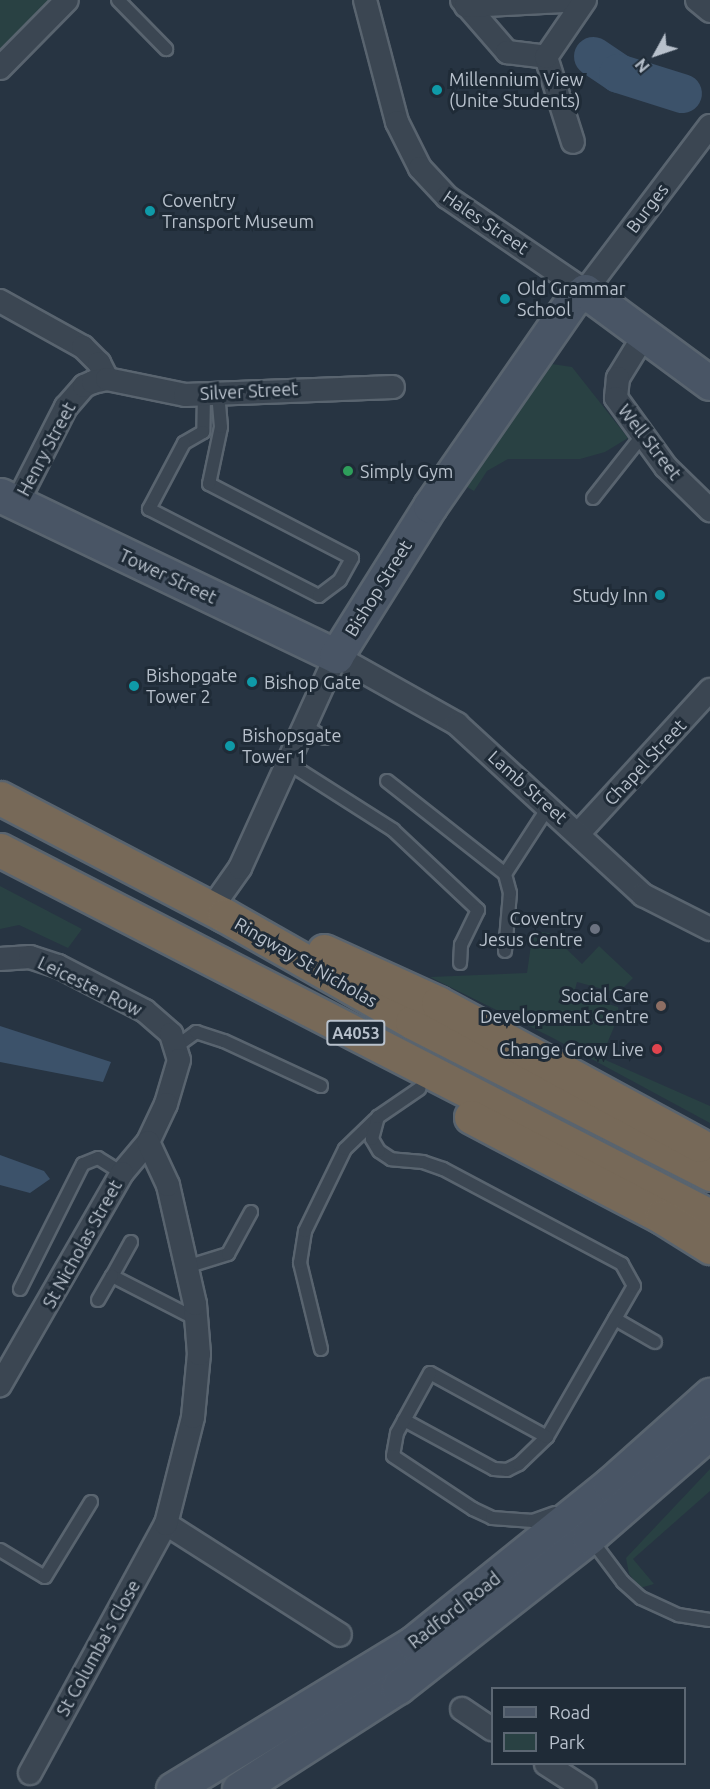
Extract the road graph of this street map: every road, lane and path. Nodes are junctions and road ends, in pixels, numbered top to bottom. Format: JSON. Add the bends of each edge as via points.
{"nodes":[{"id":1,"x":68,"y":0,"type":"edge"},
{"id":2,"x":118,"y":0,"type":"edge"},
{"id":3,"x":365,"y":0,"type":"edge"},
{"id":4,"x":697,"y":0,"type":"edge"},
{"id":5,"x":580,"y":1,"type":"edge"},
{"id":6,"x":464,"y":3,"type":"edge"},
{"id":7,"x":710,"y":11,"type":"edge"},
{"id":8,"x":166,"y":49,"type":"dead end"},
{"id":9,"x":546,"y":57,"type":"junction"},
{"id":10,"x":0,"y":68,"type":"edge"},
{"id":11,"x":710,"y":126,"type":"edge"},
{"id":12,"x":573,"y":142,"type":"dead end"},
{"id":13,"x":585,"y":291,"type":"junction"},
{"id":14,"x":0,"y":301,"type":"edge"},
{"id":15,"x":645,"y":334,"type":"junction"},
{"id":16,"x":107,"y":380,"type":"junction"},
{"id":17,"x":710,"y":382,"type":"edge"},
{"id":18,"x":393,"y":387,"type":"dead end"},
{"id":19,"x":211,"y":393,"type":"junction"},
{"id":20,"x":642,"y":436,"type":"junction"},
{"id":21,"x":593,"y":498,"type":"dead end"},
{"id":22,"x":8,"y":499,"type":"edge"},
{"id":23,"x":710,"y":510,"type":"edge"},
{"id":24,"x":336,"y":656,"type":"junction"},
{"id":25,"x":710,"y":690,"type":"edge"},
{"id":26,"x":288,"y":763,"type":"junction"},
{"id":27,"x":387,"y":781,"type":"dead end"},
{"id":28,"x":0,"y":798,"type":"edge"},
{"id":29,"x":549,"y":806,"type":"junction"},
{"id":30,"x":579,"y":833,"type":"junction"},
{"id":31,"x":0,"y":850,"type":"edge"},
{"id":32,"x":505,"y":874,"type":"junction"},
{"id":33,"x":218,"y":912,"type":"junction"},
{"id":34,"x":710,"y":929,"type":"edge"},
{"id":35,"x":163,"y":933,"type":"junction"},
{"id":36,"x":505,"y":951,"type":"dead end"},
{"id":37,"x":0,"y":958,"type":"edge"},
{"id":38,"x":460,"y":963,"type":"dead end"},
{"id":39,"x":177,"y":1046,"type":"junction"},
{"id":40,"x":321,"y":1086,"type":"dead end"},
{"id":41,"x":419,"y":1089,"type":"junction"},
{"id":42,"x":378,"y":1117,"type":"junction"},
{"id":43,"x":148,"y":1142,"type":"junction"},
{"id":44,"x":710,"y":1151,"type":"edge"},
{"id":45,"x":122,"y":1173,"type":"junction"},
{"id":46,"x":710,"y":1174,"type":"edge"},
{"id":47,"x":251,"y":1212,"type":"dead end"},
{"id":48,"x":710,"y":1216,"type":"edge"},
{"id":49,"x":131,"y":1242,"type":"dead end"},
{"id":50,"x":710,"y":1247,"type":"edge"},
{"id":51,"x":186,"y":1267,"type":"junction"},
{"id":52,"x":112,"y":1276,"type":"junction"},
{"id":53,"x":20,"y":1289,"type":"dead end"},
{"id":54,"x":98,"y":1300,"type":"dead end"},
{"id":55,"x":196,"y":1319,"type":"junction"},
{"id":56,"x":615,"y":1319,"type":"junction"},
{"id":57,"x":655,"y":1342,"type":"dead end"},
{"id":58,"x":321,"y":1348,"type":"dead end"},
{"id":59,"x":0,"y":1385,"type":"edge"},
{"id":60,"x":710,"y":1395,"type":"edge"},
{"id":61,"x":404,"y":1420,"type":"junction"},
{"id":62,"x":710,"y":1432,"type":"edge"},
{"id":63,"x":547,"y":1437,"type":"junction"},
{"id":64,"x":588,"y":1501,"type":"junction"},
{"id":65,"x":91,"y":1502,"type":"dead end"},
{"id":66,"x":166,"y":1524,"type":"junction"},
{"id":67,"x":589,"y":1537,"type":"junction"},
{"id":68,"x":0,"y":1550,"type":"edge"},
{"id":69,"x":710,"y":1620,"type":"edge"},
{"id":70,"x":340,"y":1635,"type":"dead end"},
{"id":71,"x":462,"y":1709,"type":"dead end"},
{"id":72,"x":491,"y":1728,"type":"edge"},
{"id":73,"x":548,"y":1765,"type":"edge"},
{"id":74,"x":30,"y":1773,"type":"dead end"},
{"id":75,"x":173,"y":1789,"type":"edge"},
{"id":76,"x":239,"y":1789,"type":"edge"},
{"id":77,"x":585,"y":1789,"type":"edge"}],
"edges":[{"from":1,"to":10,"type":"street"},
{"from":2,"to":8,"type":"lane"},
{"from":3,"to":13,"type":"street","name":"Hales Street","via":[[397,122],[420,168],[447,197]]},
{"from":4,"to":7,"type":"street"},
{"from":5,"to":6,"type":"street"},
{"from":5,"to":9,"type":"street"},
{"from":6,"to":9,"type":"street","via":[[507,52]]},
{"from":9,"to":12,"type":"street"},
{"from":11,"to":13,"type":"street","name":"Burges"},
{"from":13,"to":15,"type":"main road"},
{"from":13,"to":24,"type":"main road","name":"Bishop Street","via":[[559,315],[430,506]]},
{"from":14,"to":16,"type":"street","via":[[83,347],[99,363]]},
{"from":15,"to":17,"type":"main road"},
{"from":15,"to":20,"type":"street","name":"Well Street","via":[[618,378],[615,391],[618,403]]},
{"from":16,"to":19,"type":"street","name":"Silver Street","via":[[166,393]]},
{"from":16,"to":22,"type":"street","name":"Henry Street","via":[[84,386],[66,407]]},
{"from":18,"to":19,"type":"street","name":"Silver Street"},
{"from":19,"to":19,"type":"lane","via":[[221,427],[209,484],[352,558],[340,580],[319,596],[149,508],[184,443],[203,432]]},
{"from":20,"to":21,"type":"lane"},
{"from":20,"to":23,"type":"street","name":"Well Street","via":[[666,468]]},
{"from":22,"to":24,"type":"main road","name":"Tower Street"},
{"from":24,"to":26,"type":"street","name":"Bishop Street","via":[[316,733]]},
{"from":24,"to":29,"type":"street","name":"Lamb Street","via":[[457,724]]},
{"from":25,"to":30,"type":"street","name":"Chapel Street"},
{"from":26,"to":33,"type":"street","name":"Bishop Street"},
{"from":26,"to":38,"type":"lane","via":[[393,830],[478,910],[461,945]]},
{"from":27,"to":32,"type":"lane"},
{"from":28,"to":33,"type":"highway","name":"Ringway St Nicholas","number":"A4053"},
{"from":29,"to":30,"type":"street","name":"Lamb Street"},
{"from":29,"to":32,"type":"lane"},
{"from":30,"to":34,"type":"street","name":"Lamb Street","via":[[643,895]]},
{"from":31,"to":35,"type":"highway","name":"Ringway St Nicholas","number":"A4053"},
{"from":32,"to":36,"type":"lane","via":[[510,893]]},
{"from":33,"to":44,"type":"highway","via":[[281,931],[438,1003]]},
{"from":33,"to":46,"type":"highway","name":"Ringway St Nicholas","number":"A4053","via":[[412,1022]]},
{"from":35,"to":41,"type":"highway"},
{"from":35,"to":48,"type":"highway","name":"Ringway St Nicholas","number":"A4053"},
{"from":37,"to":39,"type":"street","name":"Leicester Row","via":[[30,957],[58,966],[145,1011],[171,1034]]},
{"from":39,"to":40,"type":"lane","via":[[196,1032]]},
{"from":39,"to":43,"type":"street","name":"St Nicholas Street","via":[[179,1060],[166,1104]]},
{"from":41,"to":42,"type":"lane"},
{"from":41,"to":50,"type":"highway","via":[[662,1217]]},
{"from":42,"to":56,"type":"lane","via":[[372,1139],[391,1159],[423,1162],[443,1169],[622,1264],[634,1286]]},
{"from":42,"to":58,"type":"lane","via":[[345,1149],[305,1231],[300,1263]]},
{"from":43,"to":45,"type":"street","name":"St Nicholas Street"},
{"from":43,"to":51,"type":"street","name":"St Columba's Close","via":[[168,1185]]},
{"from":45,"to":53,"type":"lane","via":[[98,1158],[83,1164]]},
{"from":45,"to":59,"type":"street","name":"St Nicholas Street"},
{"from":47,"to":51,"type":"lane","via":[[228,1254]]},
{"from":49,"to":52,"type":"lane"},
{"from":51,"to":55,"type":"street","name":"St Columba's Close"},
{"from":52,"to":54,"type":"lane"},
{"from":52,"to":55,"type":"lane"},
{"from":55,"to":66,"type":"street","name":"St Columba's Close","via":[[200,1354],[193,1417]]},
{"from":56,"to":57,"type":"lane"},
{"from":56,"to":63,"type":"lane"},
{"from":60,"to":64,"type":"main road","name":"Radford Road"},
{"from":61,"to":63,"type":"lane","via":[[494,1469],[507,1470],[519,1464]]},
{"from":61,"to":63,"type":"lane","via":[[430,1373]]},
{"from":61,"to":64,"type":"lane","via":[[393,1443],[393,1456],[492,1518],[533,1521]]},
{"from":62,"to":67,"type":"main road","name":"Radford Road"},
{"from":64,"to":75,"type":"main road","name":"Radford Road","via":[[413,1643]]},
{"from":65,"to":68,"type":"lane","via":[[45,1576]]},
{"from":66,"to":70,"type":"street"},
{"from":66,"to":74,"type":"street","name":"St Columba's Close"},
{"from":67,"to":69,"type":"lane","via":[[623,1582],[641,1598],[678,1615]]},
{"from":67,"to":76,"type":"main road","name":"Radford Road","via":[[398,1686]]},
{"from":71,"to":72,"type":"street"},
{"from":73,"to":77,"type":"street"}]}
